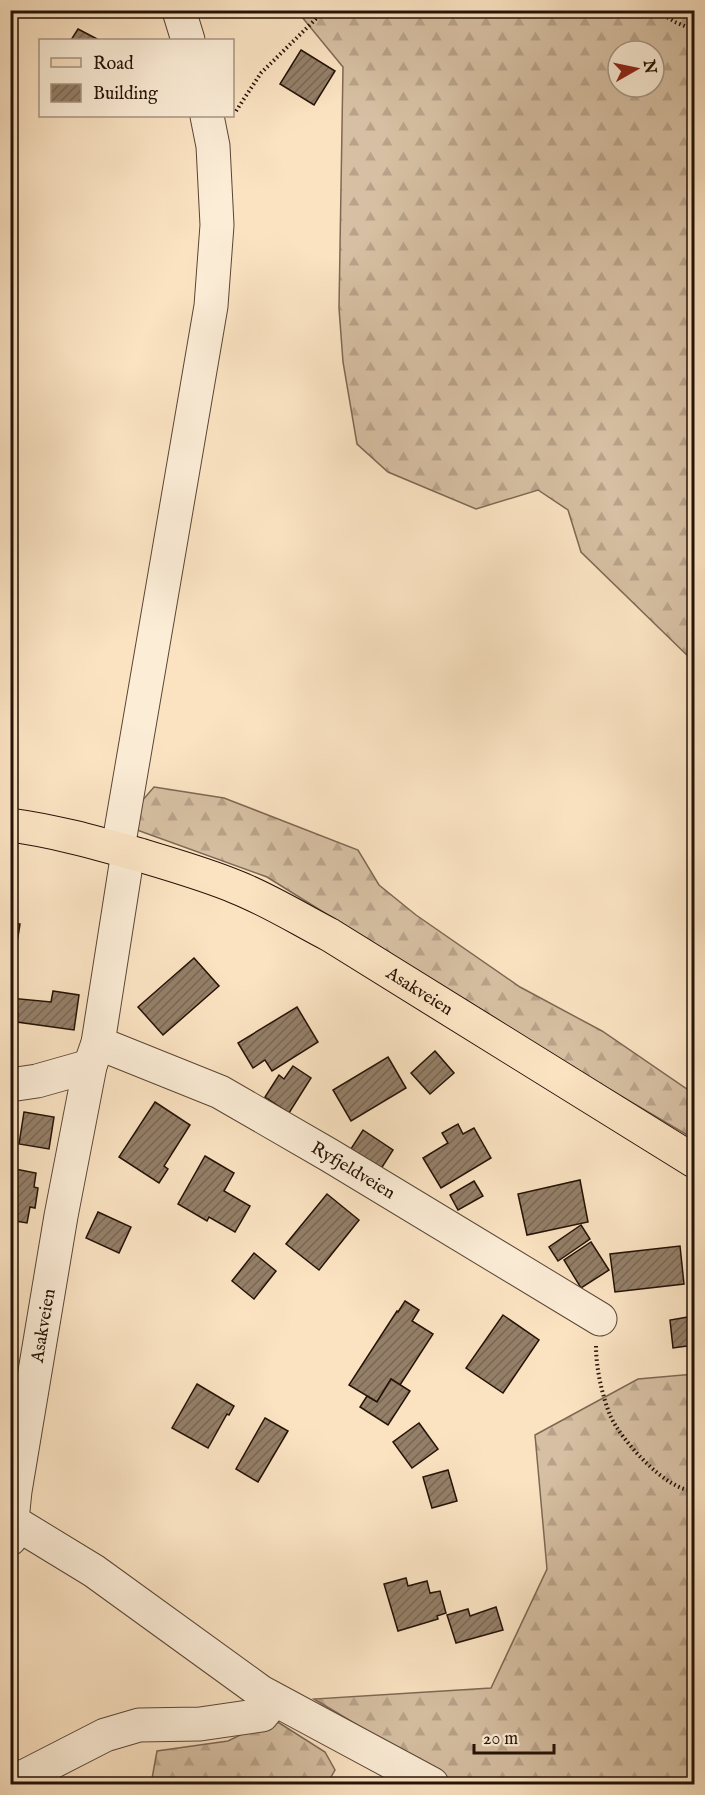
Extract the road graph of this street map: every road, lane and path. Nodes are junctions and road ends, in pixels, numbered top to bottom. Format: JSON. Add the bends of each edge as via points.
{"nodes":[{"id":1,"x":325,"y":10,"type":"edge"},
{"id":2,"x":656,"y":10,"type":"edge"},
{"id":3,"x":694,"y":30,"type":"edge"},
{"id":4,"x":234,"y":104,"type":"edge"},
{"id":5,"x":222,"y":117,"type":"edge"},
{"id":6,"x":210,"y":131,"type":"edge"},
{"id":7,"x":10,"y":825,"type":"edge"},
{"id":8,"x":123,"y":850,"type":"junction"},
{"id":9,"x":94,"y":1054,"type":"junction"},
{"id":10,"x":10,"y":1085,"type":"edge"},
{"id":11,"x":694,"y":1161,"type":"edge"},
{"id":12,"x":600,"y":1319,"type":"joint"},
{"id":13,"x":694,"y":1490,"type":"edge"},
{"id":14,"x":12,"y":1512,"type":"edge"},
{"id":15,"x":274,"y":1700,"type":"junction"},
{"id":16,"x":10,"y":1779,"type":"edge"},
{"id":17,"x":432,"y":1785,"type":"edge"}],
"edges":[{"from":1,"to":4,"type":"path"},
{"from":2,"to":3,"type":"path"},
{"from":5,"to":6,"type":"path"},
{"from":6,"to":8,"type":"street","via":[[217,225],[212,306]]},
{"from":7,"to":8,"type":"main road","name":"Asakveien"},
{"from":8,"to":9,"type":"street","name":"Asakveien"},
{"from":8,"to":11,"type":"main road","name":"Asakveien","via":[[237,887],[330,935]]},
{"from":9,"to":10,"type":"street","via":[[37,1081]]},
{"from":9,"to":12,"type":"street","name":"Ryfjeldveien","via":[[220,1092]]},
{"from":9,"to":14,"type":"street","name":"Asakveien","via":[[61,1216]]},
{"from":12,"to":13,"type":"path","via":[[596,1349],[610,1416],[652,1469],[668,1482],[687,1491]]},
{"from":14,"to":15,"type":"street","name":"Asakveien"},
{"from":15,"to":16,"type":"street","via":[[262,1715],[200,1724],[139,1725],[105,1736],[25,1776]]},
{"from":15,"to":17,"type":"street","name":"Asakveien"}]}
